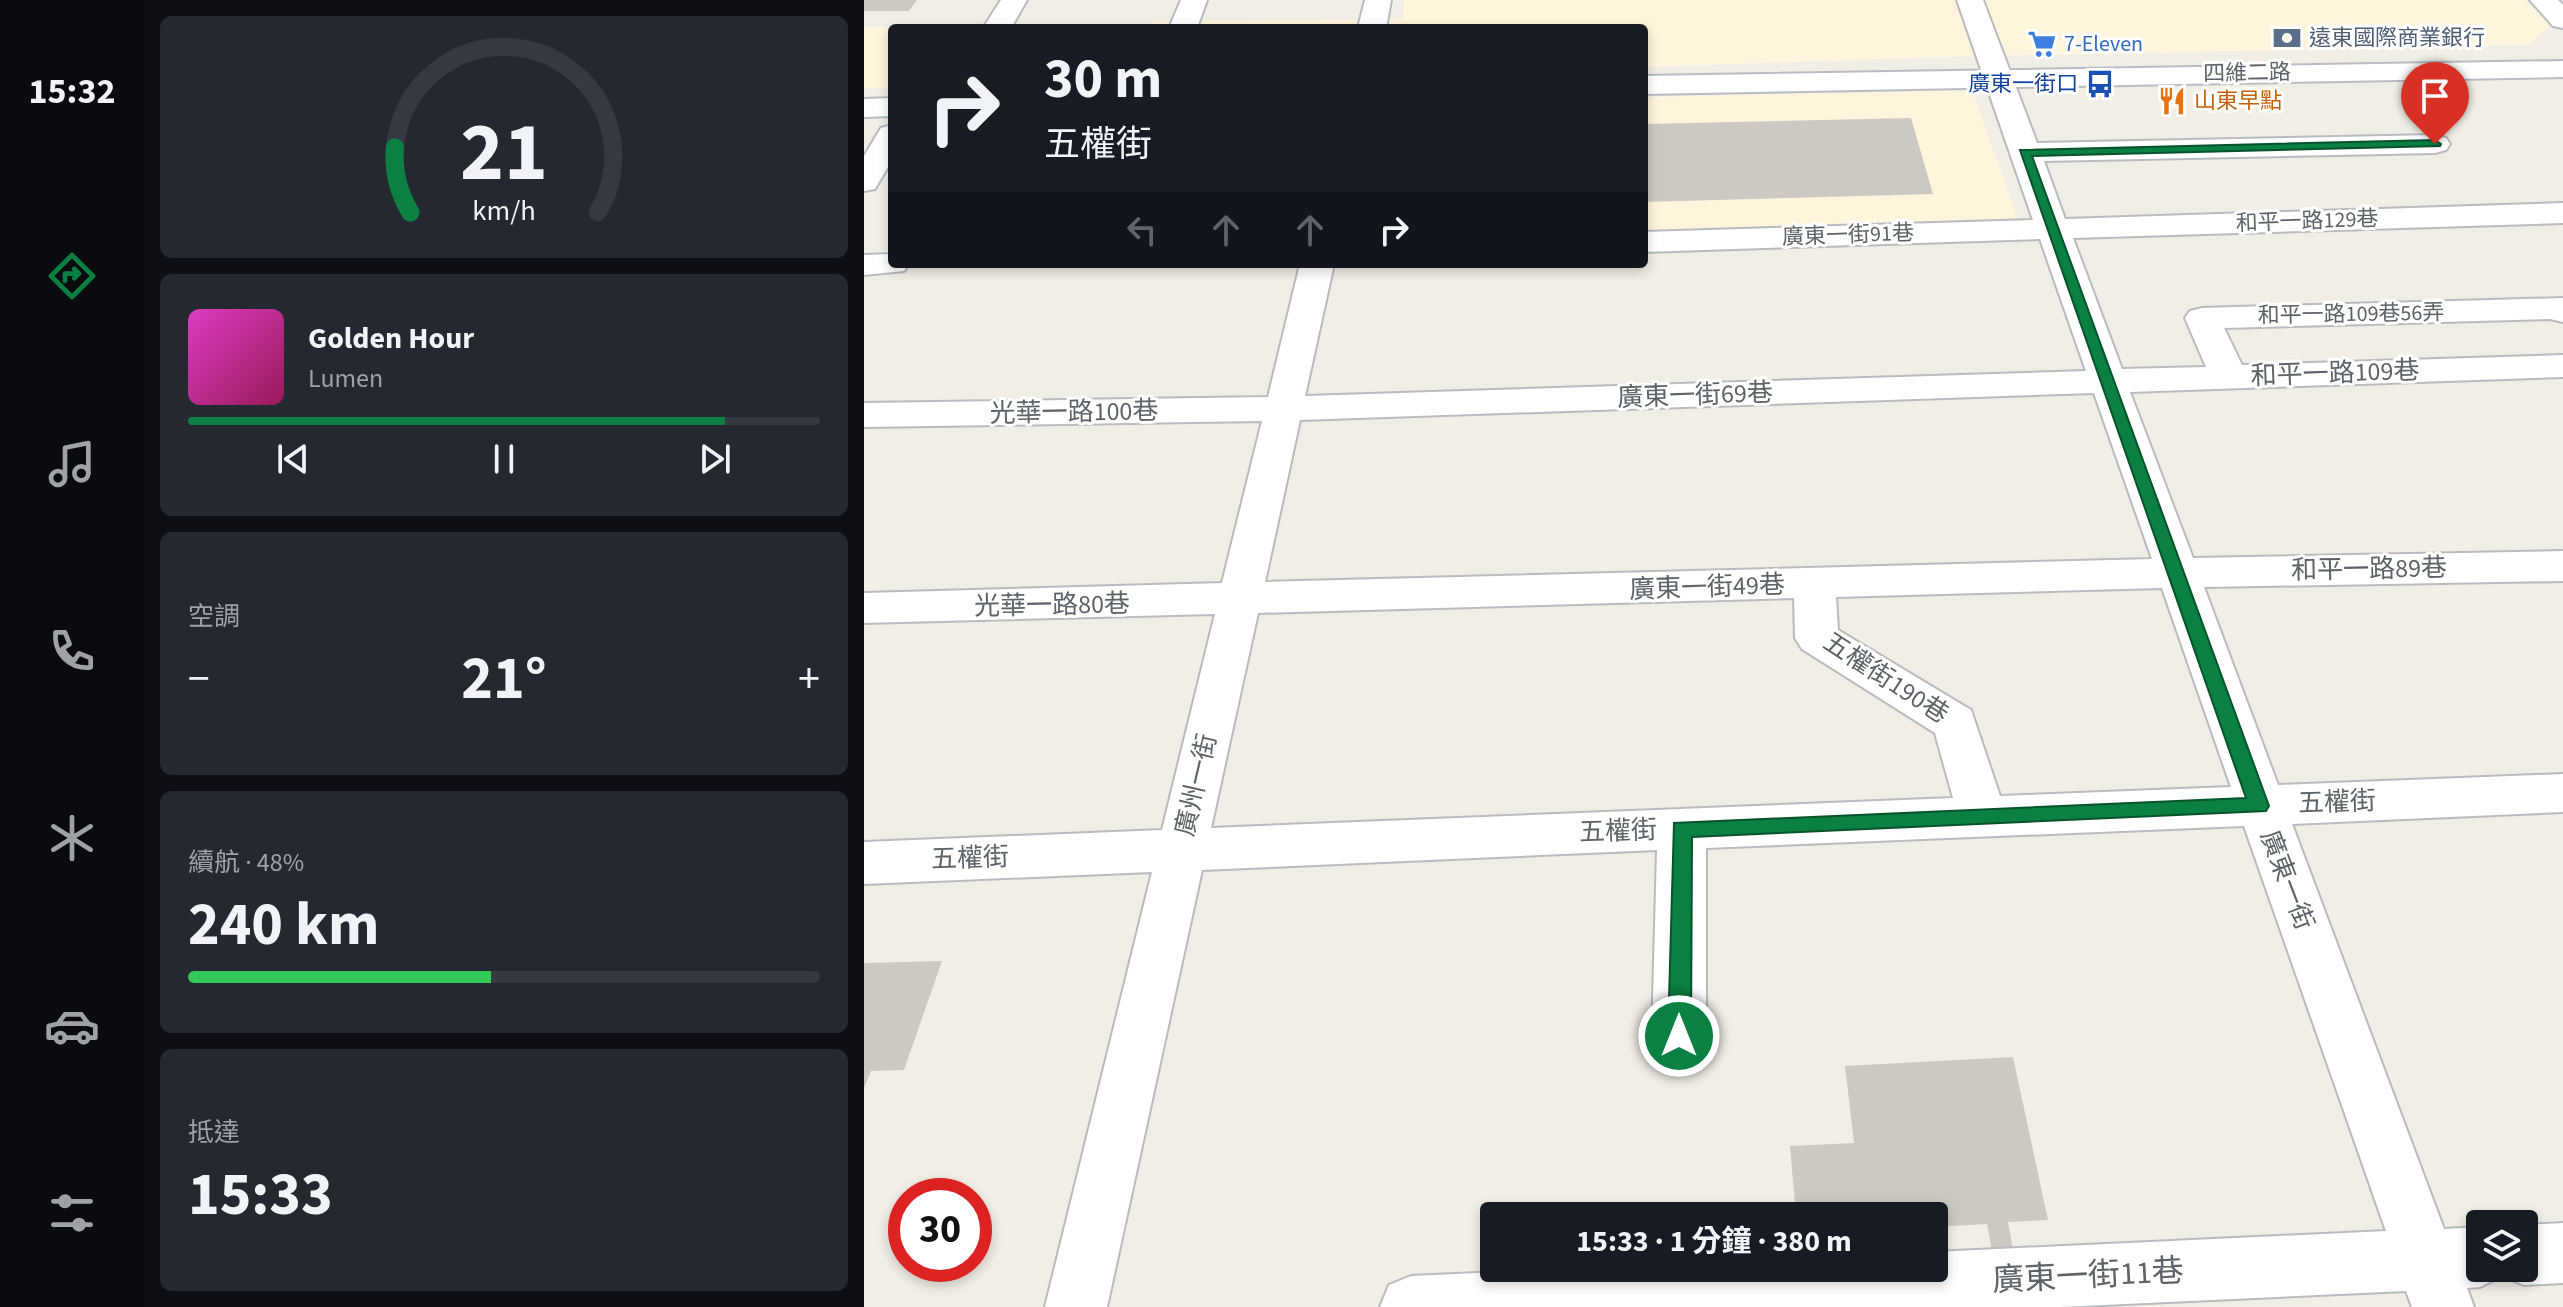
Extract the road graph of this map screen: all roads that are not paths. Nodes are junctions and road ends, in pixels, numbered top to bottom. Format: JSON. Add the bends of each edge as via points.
{"nodes":[{"id":1,"x":1014,"y":0,"type":"edge"},
{"id":2,"x":1194,"y":0,"type":"edge"},
{"id":3,"x":1378,"y":0,"type":"edge"},
{"id":4,"x":1970,"y":0,"type":"edge"},
{"id":5,"x":2543,"y":0,"type":"edge"},
{"id":6,"x":2563,"y":20,"type":"edge"},
{"id":7,"x":999,"y":24,"type":"edge"},
{"id":8,"x":1185,"y":24,"type":"edge"},
{"id":9,"x":1373,"y":24,"type":"edge"},
{"id":10,"x":2563,"y":69,"type":"edge"},
{"id":11,"x":1998,"y":77,"type":"junction"},
{"id":12,"x":1648,"y":85,"type":"edge"},
{"id":13,"x":888,"y":107,"type":"edge"},
{"id":14,"x":864,"y":108,"type":"edge"},
{"id":15,"x":888,"y":141,"type":"edge"},
{"id":16,"x":2435,"y":144,"type":"dead end"},
{"id":17,"x":2025,"y":152,"type":"junction"},
{"id":18,"x":864,"y":182,"type":"edge"},
{"id":19,"x":2563,"y":213,"type":"edge"},
{"id":20,"x":2052,"y":229,"type":"junction"},
{"id":21,"x":1648,"y":242,"type":"edge"},
{"id":22,"x":888,"y":264,"type":"edge"},
{"id":23,"x":864,"y":265,"type":"edge"},
{"id":24,"x":1316,"y":268,"type":"edge"},
{"id":25,"x":2563,"y":312,"type":"edge"},
{"id":26,"x":2563,"y":366,"type":"edge"},
{"id":27,"x":2229,"y":377,"type":"junction"},
{"id":28,"x":2106,"y":381,"type":"junction"},
{"id":29,"x":1283,"y":409,"type":"junction"},
{"id":30,"x":864,"y":415,"type":"edge"},
{"id":31,"x":2563,"y":566,"type":"edge"},
{"id":32,"x":2175,"y":573,"type":"junction"},
{"id":33,"x":1814,"y":584,"type":"junction"},
{"id":34,"x":1239,"y":601,"type":"junction"},
{"id":35,"x":864,"y":608,"type":"edge"},
{"id":36,"x":2563,"y":793,"type":"edge"},
{"id":37,"x":2259,"y":806,"type":"junction"},
{"id":38,"x":1982,"y":816,"type":"junction"},
{"id":39,"x":1682,"y":829,"type":"junction"},
{"id":40,"x":1181,"y":850,"type":"junction"},
{"id":41,"x":864,"y":863,"type":"edge"},
{"id":42,"x":1679,"y":1036,"type":"dead end"},
{"id":43,"x":2563,"y":1253,"type":"edge"},
{"id":44,"x":2538,"y":1254,"type":"edge"},
{"id":45,"x":2451,"y":1275,"type":"edge"},
{"id":46,"x":1513,"y":1305,"type":"edge"},
{"id":47,"x":1076,"y":1307,"type":"edge"},
{"id":48,"x":1411,"y":1307,"type":"edge"}],
"edges":[{"from":1,"to":7,"type":"street"},
{"from":2,"to":8,"type":"street"},
{"from":3,"to":9,"type":"street"},
{"from":4,"to":11,"type":"street","name":"廣東一街"},
{"from":5,"to":6,"type":"street"},
{"from":10,"to":11,"type":"street","name":"四維二路"},
{"from":11,"to":12,"type":"street","name":"四維二路"},
{"from":11,"to":17,"type":"street","name":"廣東一街"},
{"from":13,"to":14,"type":"street"},
{"from":15,"to":18,"type":"street"},
{"from":16,"to":17,"type":"street"},
{"from":17,"to":20,"type":"street","name":"廣東一街"},
{"from":19,"to":20,"type":"street","name":"和平一路129巷"},
{"from":20,"to":21,"type":"street","name":"廣東一街91巷"},
{"from":20,"to":28,"type":"street","name":"廣東一街"},
{"from":22,"to":23,"type":"street"},
{"from":24,"to":29,"type":"street","name":"廣州一街"},
{"from":25,"to":27,"type":"street","name":"和平一路109巷56弄","via":[[2560,308],[2202,318]]},
{"from":26,"to":27,"type":"street","name":"和平一路109巷"},
{"from":27,"to":28,"type":"street","name":"和平一路109巷"},
{"from":28,"to":29,"type":"street","name":"廣東一街69巷"},
{"from":28,"to":32,"type":"street","name":"廣東一街"},
{"from":29,"to":30,"type":"street","name":"光華一路100巷"},
{"from":29,"to":34,"type":"street","name":"廣州一街"},
{"from":31,"to":32,"type":"street","name":"和平一路89巷"},
{"from":32,"to":33,"type":"street","name":"廣東一街49巷"},
{"from":32,"to":37,"type":"street","name":"廣東一街"},
{"from":33,"to":34,"type":"street","name":"廣東一街49巷"},
{"from":33,"to":38,"type":"street","name":"五權街190巷","via":[[1817,638],[1955,723]]},
{"from":34,"to":35,"type":"street","name":"光華一路80巷"},
{"from":34,"to":40,"type":"street","name":"廣州一街"},
{"from":36,"to":37,"type":"street","name":"五權街"},
{"from":37,"to":38,"type":"street","name":"五權街"},
{"from":37,"to":45,"type":"street","name":"廣東一街"},
{"from":38,"to":39,"type":"street","name":"五權街"},
{"from":39,"to":40,"type":"street","name":"五權街"},
{"from":39,"to":42,"type":"street"},
{"from":40,"to":41,"type":"street","name":"五權街"},
{"from":40,"to":47,"type":"street","name":"廣州一街"},
{"from":43,"to":44,"type":"street"},
{"from":45,"to":46,"type":"street","name":"廣東一街11巷"},
{"from":46,"to":48,"type":"street","name":"廣東一街11巷"}]}
